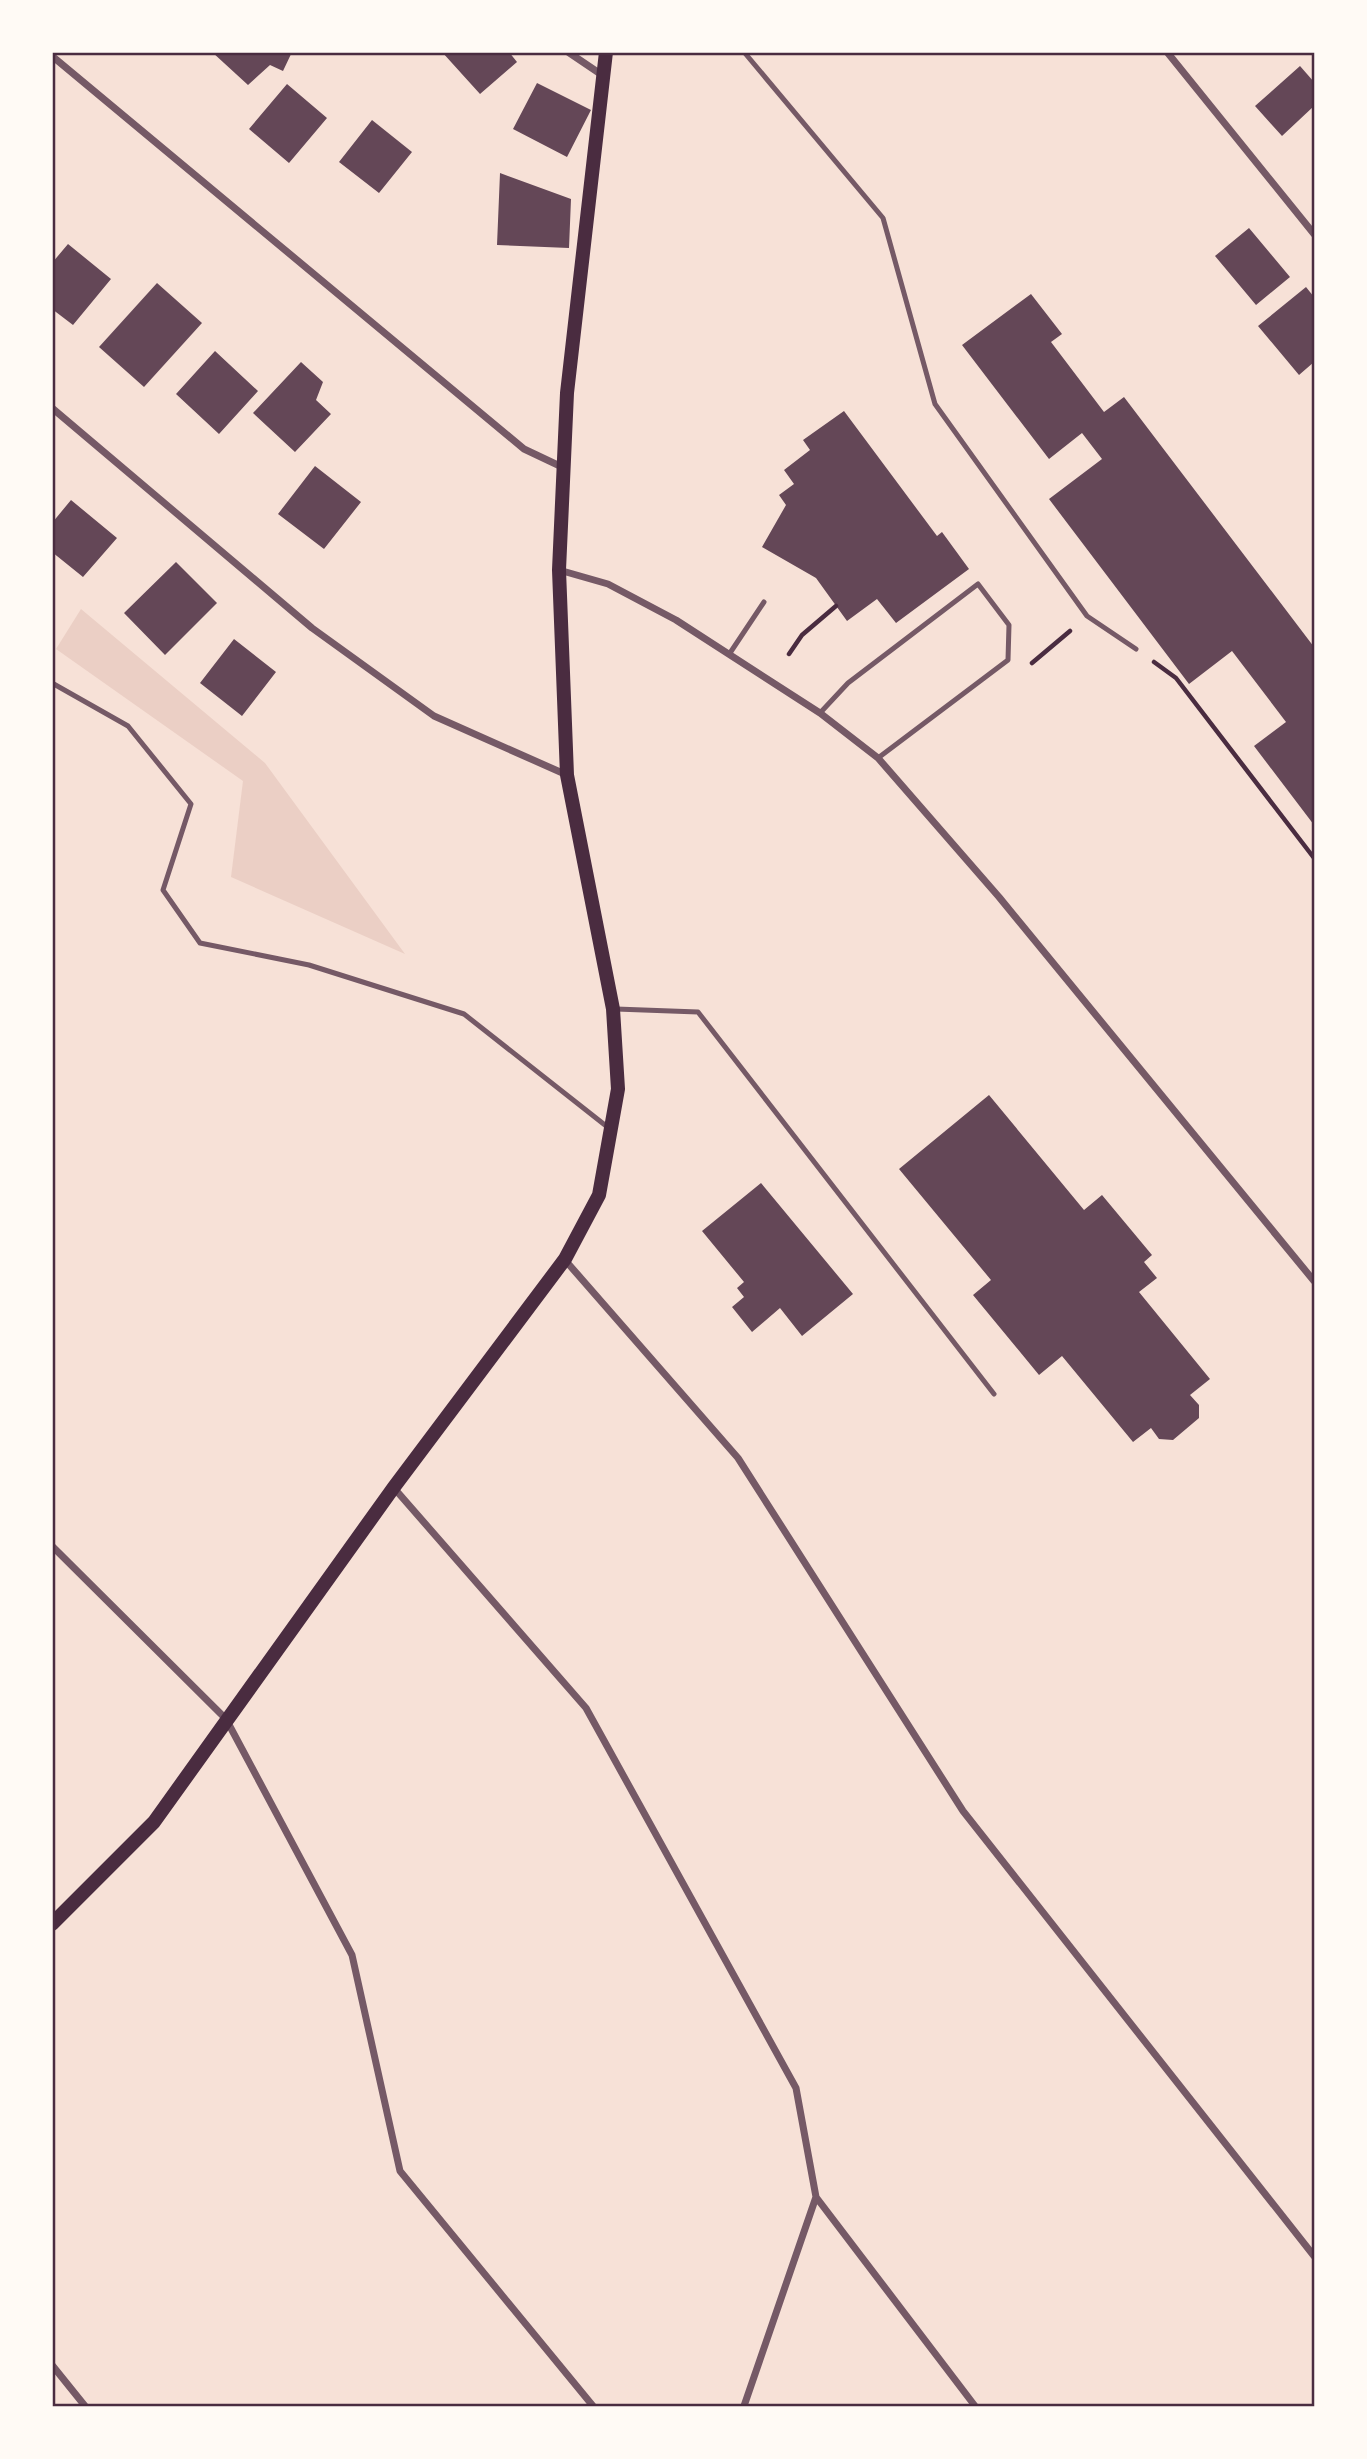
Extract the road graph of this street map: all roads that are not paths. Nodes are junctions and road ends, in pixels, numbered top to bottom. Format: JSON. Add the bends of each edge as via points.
{"nodes":[{"id":1,"x":568,"y":52,"type":"edge"},
{"id":2,"x":606,"y":52,"type":"edge"},
{"id":3,"x":744,"y":52,"type":"edge"},
{"id":4,"x":1167,"y":52,"type":"edge"},
{"id":5,"x":52,"y":56,"type":"edge"},
{"id":6,"x":603,"y":75,"type":"junction"},
{"id":7,"x":1314,"y":234,"type":"edge"},
{"id":8,"x":52,"y":408,"type":"edge"},
{"id":9,"x":562,"y":467,"type":"junction"},
{"id":10,"x":559,"y":570,"type":"junction"},
{"id":11,"x":764,"y":602,"type":"dead end"},
{"id":12,"x":1136,"y":649,"type":"road end"},
{"id":13,"x":730,"y":653,"type":"junction"},
{"id":14,"x":52,"y":683,"type":"edge"},
{"id":15,"x":820,"y":713,"type":"junction"},
{"id":16,"x":878,"y":758,"type":"junction"},
{"id":17,"x":567,"y":775,"type":"junction"},
{"id":18,"x":613,"y":1009,"type":"junction"},
{"id":19,"x":611,"y":1130,"type":"junction"},
{"id":20,"x":565,"y":1259,"type":"junction"},
{"id":21,"x":1314,"y":1281,"type":"edge"},
{"id":22,"x":994,"y":1394,"type":"dead end"},
{"id":23,"x":394,"y":1487,"type":"junction"},
{"id":24,"x":52,"y":1546,"type":"edge"},
{"id":25,"x":226,"y":1719,"type":"junction"},
{"id":26,"x":52,"y":1924,"type":"edge"},
{"id":27,"x":816,"y":2197,"type":"junction"},
{"id":28,"x":1314,"y":2256,"type":"edge"},
{"id":29,"x":52,"y":2365,"type":"edge"},
{"id":30,"x":85,"y":2406,"type":"edge"},
{"id":31,"x":593,"y":2406,"type":"edge"},
{"id":32,"x":744,"y":2406,"type":"edge"},
{"id":33,"x":975,"y":2406,"type":"edge"}],
"edges":[{"from":1,"to":6,"type":"street"},
{"from":2,"to":6,"type":"main road"},
{"from":3,"to":12,"type":"lane","via":[[884,218],[935,404],[1087,617]]},
{"from":4,"to":7,"type":"street"},
{"from":5,"to":9,"type":"street","via":[[524,449]]},
{"from":6,"to":9,"type":"main road"},
{"from":8,"to":17,"type":"street","via":[[312,628],[434,716]]},
{"from":9,"to":10,"type":"main road"},
{"from":10,"to":13,"type":"street","via":[[608,584]]},
{"from":10,"to":17,"type":"main road"},
{"from":11,"to":13,"type":"lane"},
{"from":13,"to":15,"type":"street"},
{"from":14,"to":19,"type":"lane","via":[[128,726],[191,804],[163,890],[200,943],[309,965],[464,1014]]},
{"from":15,"to":16,"type":"street"},
{"from":15,"to":16,"type":"lane","via":[[848,683],[978,584],[1009,625],[1008,660]]},
{"from":16,"to":21,"type":"street"},
{"from":17,"to":18,"type":"main road"},
{"from":18,"to":19,"type":"main road","via":[[618,1089]]},
{"from":18,"to":22,"type":"lane","via":[[698,1012]]},
{"from":19,"to":20,"type":"main road","via":[[599,1195]]},
{"from":20,"to":23,"type":"main road"},
{"from":20,"to":28,"type":"street","via":[[738,1458],[963,1811]]},
{"from":23,"to":25,"type":"main road"},
{"from":23,"to":27,"type":"street","via":[[586,1708],[796,2088]]},
{"from":24,"to":25,"type":"street"},
{"from":25,"to":26,"type":"main road","via":[[154,1822]]},
{"from":25,"to":31,"type":"street","via":[[352,1955],[400,2171]]},
{"from":27,"to":32,"type":"street"},
{"from":27,"to":33,"type":"street"},
{"from":29,"to":30,"type":"street"}]}
